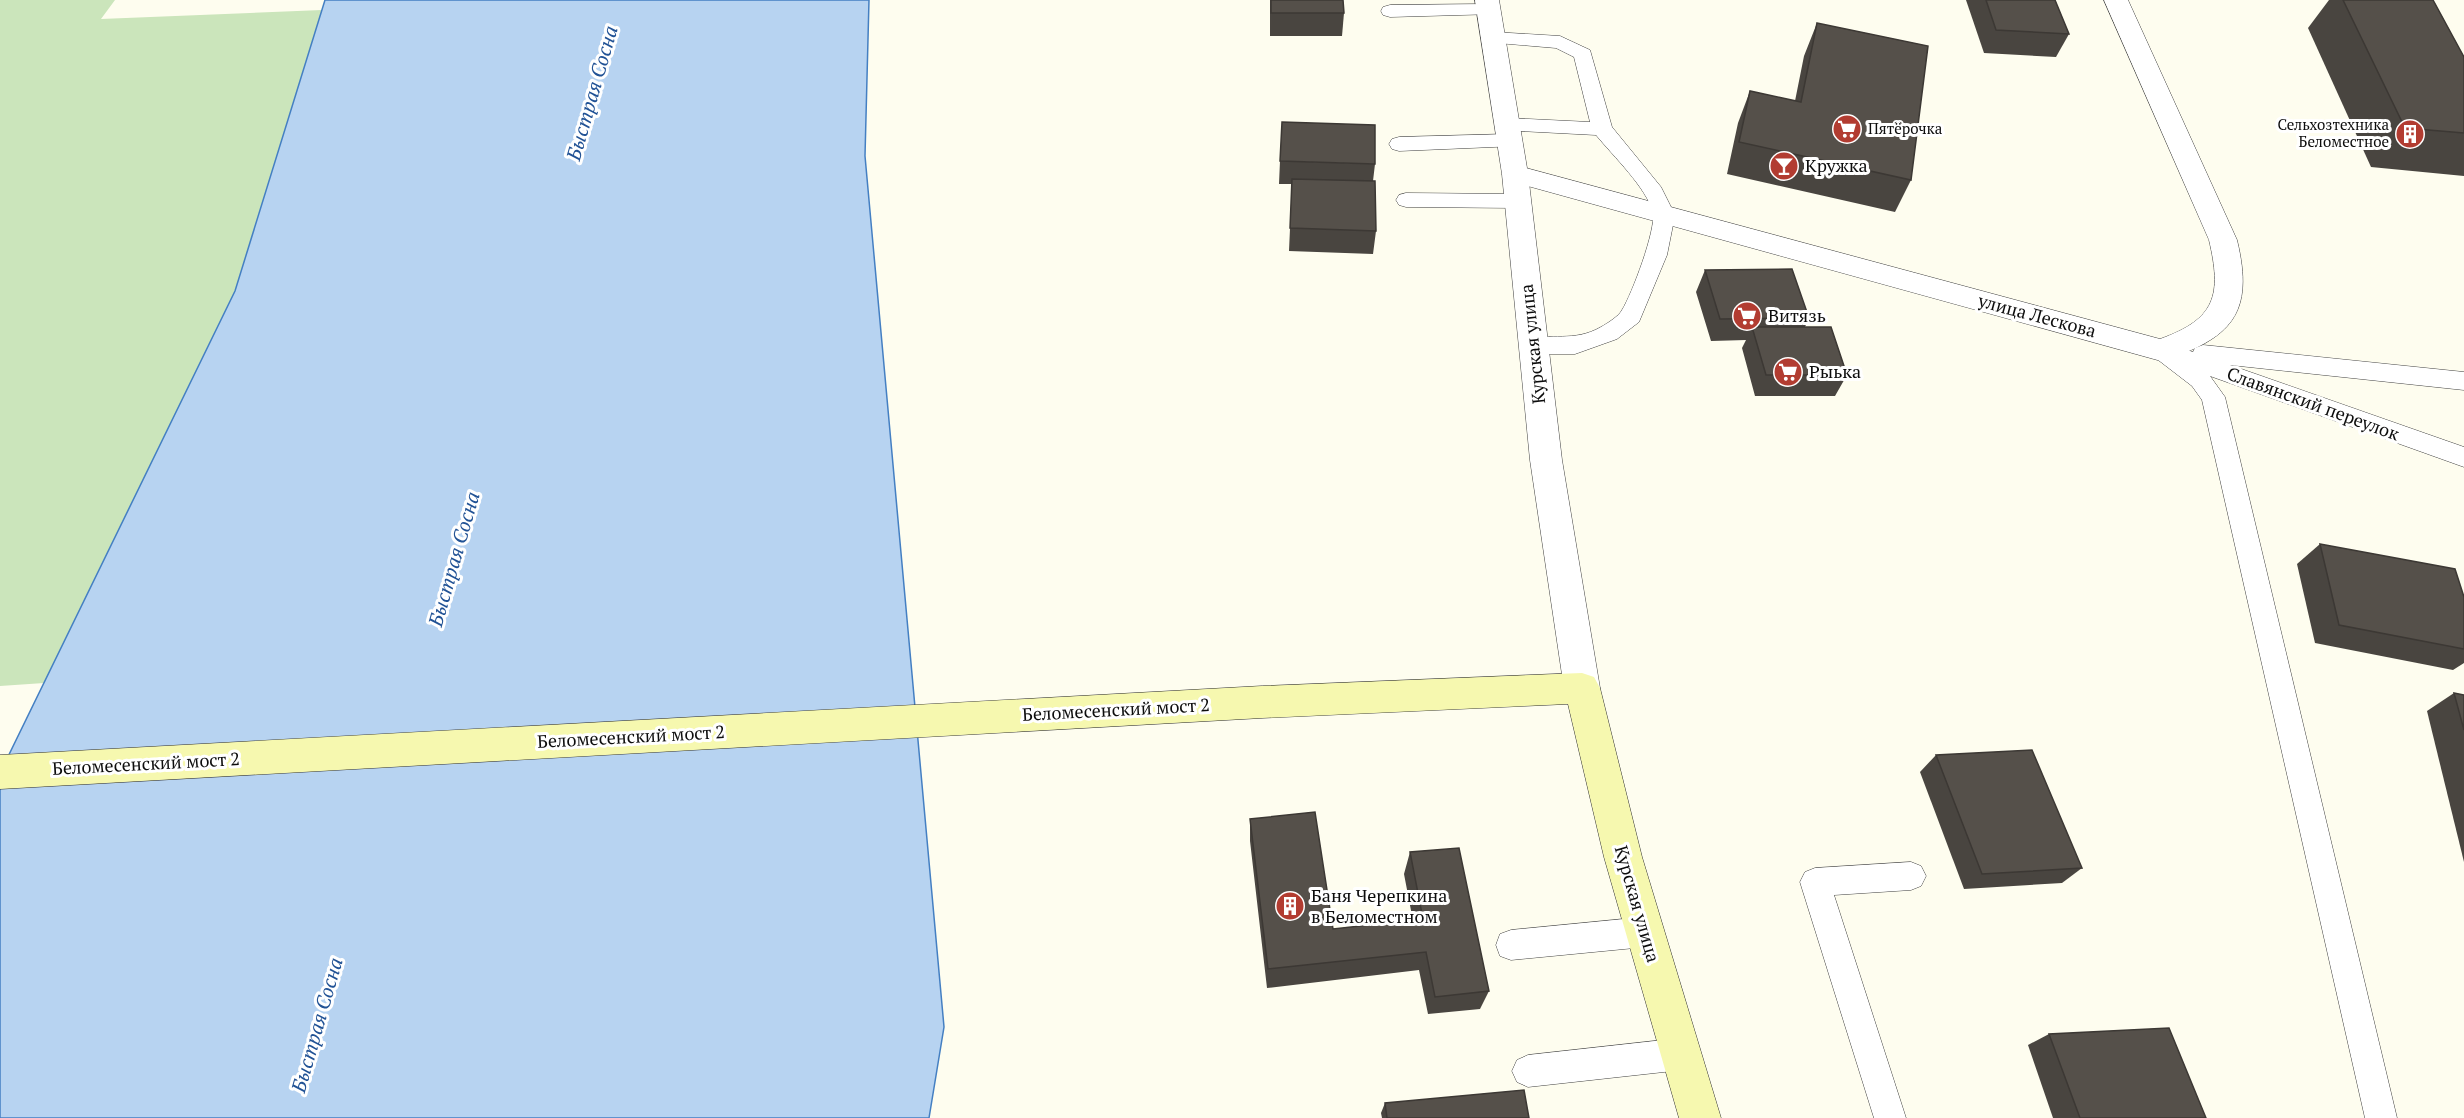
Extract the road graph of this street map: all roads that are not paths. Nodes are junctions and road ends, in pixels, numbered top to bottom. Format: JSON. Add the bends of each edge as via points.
{"nodes":[{"id":1,"x":2116,"y":0,"type":"edge"},
{"id":2,"x":1390,"y":11,"type":"dead end"},
{"id":3,"x":1490,"y":16,"type":"edge"},
{"id":4,"x":1602,"y":129,"type":"junction"},
{"id":5,"x":1509,"y":133,"type":"junction"},
{"id":6,"x":1399,"y":144,"type":"dead end"},
{"id":7,"x":1516,"y":187,"type":"junction"},
{"id":8,"x":1406,"y":200,"type":"dead end"},
{"id":9,"x":1664,"y":214,"type":"junction"},
{"id":10,"x":1533,"y":346,"type":"junction"},
{"id":11,"x":2161,"y":350,"type":"junction"},
{"id":12,"x":2464,"y":381,"type":"edge"},
{"id":13,"x":2464,"y":457,"type":"edge"},
{"id":14,"x":1582,"y":688,"type":"junction"},
{"id":15,"x":0,"y":772,"type":"edge"},
{"id":16,"x":1911,"y":876,"type":"dead end"},
{"id":17,"x":1645,"y":932,"type":"junction"},
{"id":18,"x":1511,"y":945,"type":"dead end"},
{"id":19,"x":1682,"y":1054,"type":"junction"},
{"id":20,"x":1528,"y":1071,"type":"dead end"},
{"id":21,"x":1700,"y":1118,"type":"edge"},
{"id":22,"x":1890,"y":1118,"type":"edge"},
{"id":23,"x":2381,"y":1118,"type":"edge"}],
"edges":[{"from":1,"to":11,"type":"street","via":[[2230,263],[2229,294],[2220,319],[2189,341]]},
{"from":2,"to":3,"type":"lane"},
{"from":3,"to":4,"type":"lane","via":[[1583,54]]},
{"from":3,"to":5,"type":"street","name":"Курская улица"},
{"from":4,"to":5,"type":"lane"},
{"from":4,"to":9,"type":"lane","via":[[1654,192]]},
{"from":5,"to":6,"type":"lane"},
{"from":5,"to":7,"type":"street","name":"Курская улица"},
{"from":7,"to":8,"type":"lane"},
{"from":7,"to":9,"type":"street","name":"улица Лескова"},
{"from":7,"to":10,"type":"street","name":"Курская улица"},
{"from":9,"to":10,"type":"lane","via":[[1656,255],[1631,316],[1609,333],[1575,346]]},
{"from":9,"to":11,"type":"street","name":"улица Лескова"},
{"from":10,"to":14,"type":"street","name":"Курская улица","via":[[1546,460]]},
{"from":11,"to":12,"type":"lane"},
{"from":11,"to":13,"type":"lane","name":"Славянский переулок"},
{"from":11,"to":23,"type":"lane","via":[[2200,380],[2213,397]]},
{"from":14,"to":15,"type":"main road","name":"Беломесенский мост 2"},
{"from":14,"to":17,"type":"main road","name":"Курская улица"},
{"from":16,"to":22,"type":"lane","via":[[1815,882]]},
{"from":17,"to":18,"type":"lane"},
{"from":17,"to":19,"type":"main road","name":"Курская улица"},
{"from":19,"to":20,"type":"lane"},
{"from":19,"to":21,"type":"main road","name":"Курская улица"}]}
